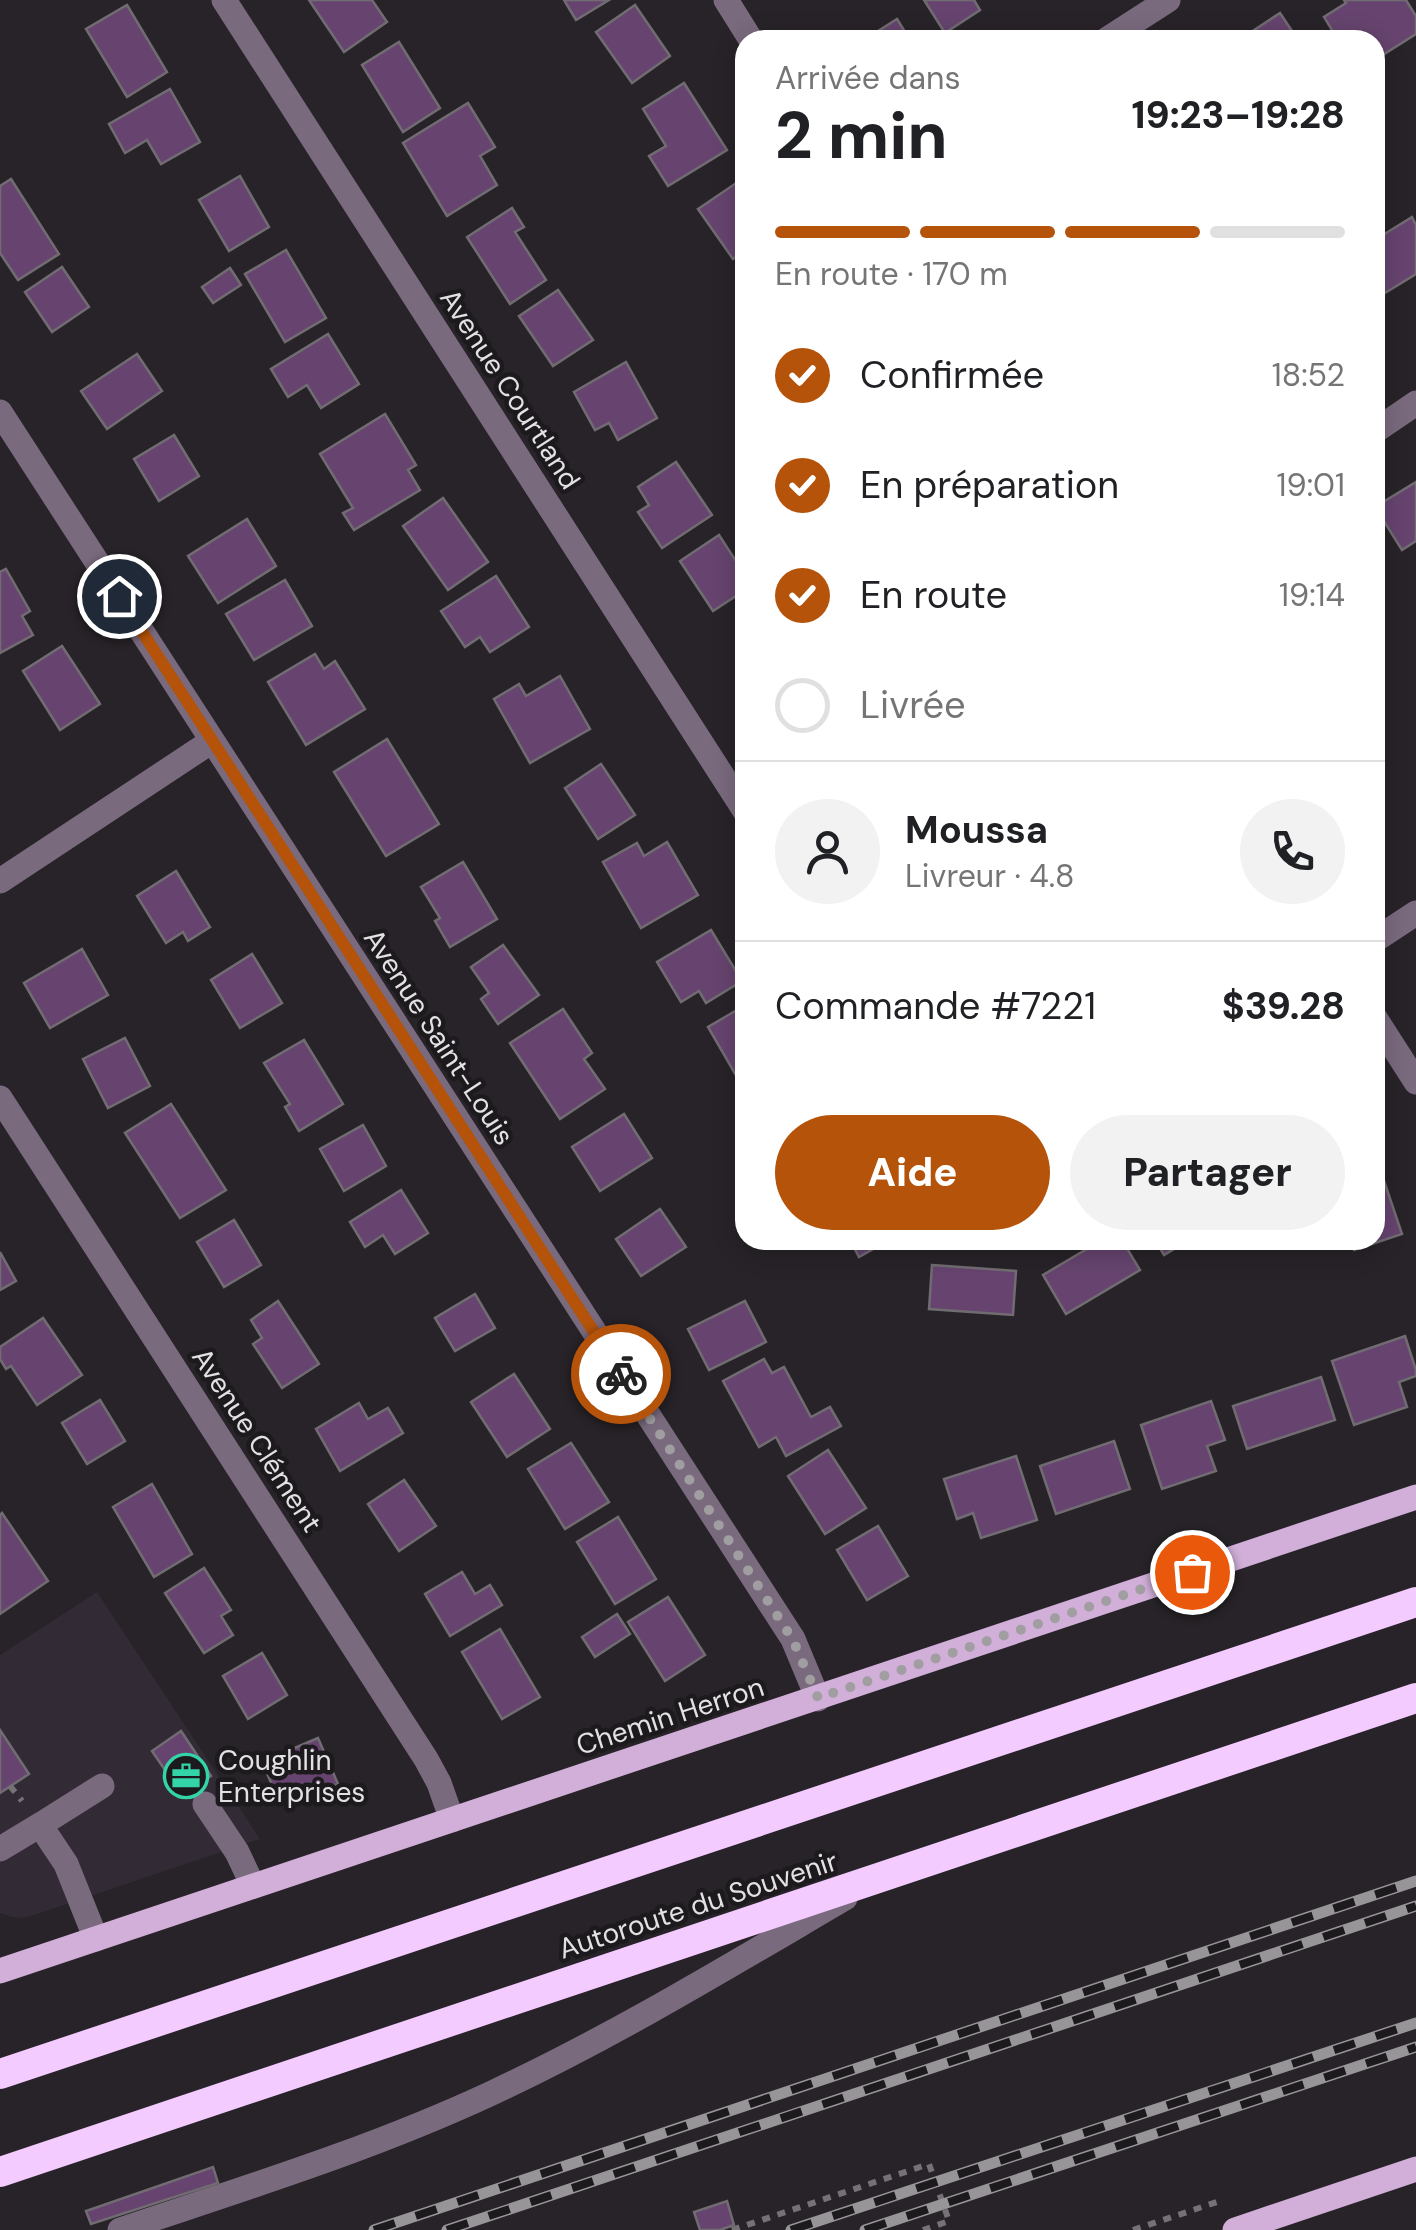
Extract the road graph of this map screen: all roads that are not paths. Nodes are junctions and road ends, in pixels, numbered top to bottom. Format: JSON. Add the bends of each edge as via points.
{"nodes":[{"id":1,"x":224,"y":0,"type":"edge"},
{"id":2,"x":726,"y":0,"type":"edge"},
{"id":3,"x":1168,"y":0,"type":"edge"},
{"id":4,"x":745,"y":30,"type":"edge"},
{"id":5,"x":1122,"y":30,"type":"edge"},
{"id":6,"x":1416,"y":403,"type":"edge"},
{"id":7,"x":0,"y":412,"type":"edge"},
{"id":8,"x":1385,"y":423,"type":"edge"},
{"id":9,"x":212,"y":741,"type":"junction"},
{"id":10,"x":735,"y":795,"type":"edge"},
{"id":11,"x":0,"y":880,"type":"edge"},
{"id":12,"x":1416,"y":913,"type":"edge"},
{"id":13,"x":1385,"y":933,"type":"edge"},
{"id":14,"x":1385,"y":1034,"type":"edge"},
{"id":15,"x":1416,"y":1082,"type":"edge"},
{"id":16,"x":0,"y":1098,"type":"edge"},
{"id":17,"x":1416,"y":1497,"type":"edge"},
{"id":18,"x":1416,"y":1602,"type":"edge"},
{"id":19,"x":818,"y":1698,"type":"junction"},
{"id":20,"x":1416,"y":1698,"type":"edge"},
{"id":21,"x":102,"y":1786,"type":"dead end"},
{"id":22,"x":205,"y":1804,"type":"dead end"},
{"id":23,"x":452,"y":1820,"type":"junction"},
{"id":24,"x":40,"y":1825,"type":"junction"},
{"id":25,"x":0,"y":1850,"type":"edge"},
{"id":26,"x":880,"y":1878,"type":"junction"},
{"id":27,"x":253,"y":1886,"type":"junction"},
{"id":28,"x":96,"y":1939,"type":"junction"},
{"id":29,"x":0,"y":1971,"type":"edge"},
{"id":30,"x":0,"y":2074,"type":"edge"},
{"id":31,"x":1416,"y":2169,"type":"edge"},
{"id":32,"x":0,"y":2172,"type":"edge"},
{"id":33,"x":120,"y":2230,"type":"edge"},
{"id":34,"x":1235,"y":2230,"type":"edge"}],
"edges":[{"from":1,"to":10,"type":"street","name":"Avenue Courtland"},
{"from":2,"to":4,"type":"street"},
{"from":3,"to":5,"type":"street"},
{"from":6,"to":8,"type":"street"},
{"from":7,"to":9,"type":"street","name":"Avenue Saint-Louis"},
{"from":9,"to":11,"type":"street"},
{"from":9,"to":19,"type":"street","name":"Avenue Saint-Louis","via":[[793,1640]]},
{"from":12,"to":13,"type":"street"},
{"from":14,"to":15,"type":"street"},
{"from":16,"to":23,"type":"street","name":"Avenue Clément","via":[[426,1759]]},
{"from":17,"to":19,"type":"main road","name":"Chemin Herron"},
{"from":18,"to":30,"type":"highway"},
{"from":19,"to":23,"type":"main road","name":"Chemin Herron"},
{"from":20,"to":26,"type":"highway","name":"Autoroute du Souvenir"},
{"from":21,"to":24,"type":"street"},
{"from":22,"to":27,"type":"street"},
{"from":23,"to":27,"type":"main road","name":"Chemin Herron"},
{"from":24,"to":25,"type":"street"},
{"from":24,"to":28,"type":"street","via":[[66,1864]]},
{"from":26,"to":32,"type":"highway","name":"Autoroute du Souvenir"},
{"from":26,"to":33,"type":"street","via":[[601,2040],[487,2095],[314,2165]]},
{"from":27,"to":28,"type":"main road","name":"Chemin Herron"},
{"from":28,"to":29,"type":"main road","name":"Chemin Herron"},
{"from":31,"to":34,"type":"main road"}]}
